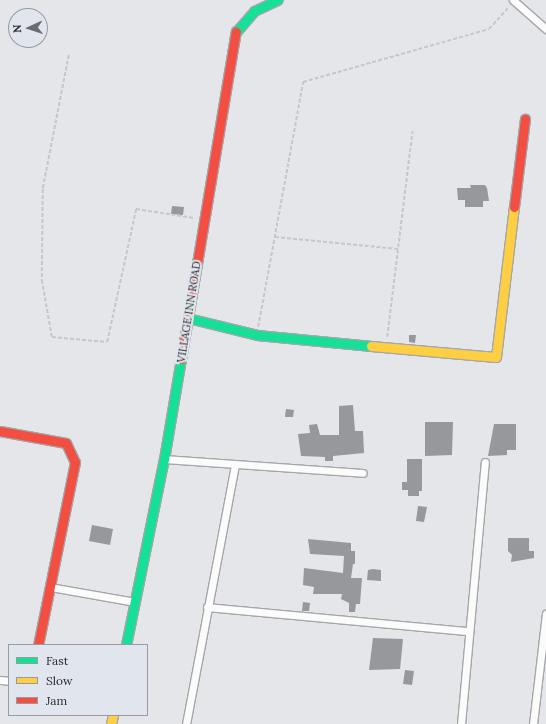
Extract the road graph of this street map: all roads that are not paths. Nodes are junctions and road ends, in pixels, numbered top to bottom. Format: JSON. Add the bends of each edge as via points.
{"nodes":[{"id":1,"x":278,"y":0,"type":"edge"},
{"id":2,"x":513,"y":0,"type":"edge"},
{"id":3,"x":546,"y":29,"type":"edge"},
{"id":4,"x":525,"y":119,"type":"dead end"},
{"id":5,"x":188,"y":318,"type":"junction"},
{"id":6,"x":0,"y":431,"type":"edge"},
{"id":7,"x":164,"y":459,"type":"junction"},
{"id":8,"x":484,"y":462,"type":"dead end"},
{"id":9,"x":234,"y":465,"type":"junction"},
{"id":10,"x":363,"y":474,"type":"dead end"},
{"id":11,"x":50,"y":587,"type":"junction"},
{"id":12,"x":135,"y":602,"type":"junction"},
{"id":13,"x":207,"y":608,"type":"junction"},
{"id":14,"x":546,"y":614,"type":"edge"},
{"id":15,"x":468,"y":630,"type":"junction"},
{"id":16,"x":38,"y":644,"type":"edge"},
{"id":17,"x":126,"y":644,"type":"edge"},
{"id":18,"x":186,"y":724,"type":"edge"},
{"id":19,"x":461,"y":724,"type":"edge"},
{"id":20,"x":533,"y":724,"type":"edge"}],
"edges":[{"from":1,"to":5,"type":"street","name":"VILLAGE INN ROAD","via":[[254,11],[236,32]]},
{"from":2,"to":3,"type":"street"},
{"from":4,"to":5,"type":"street","via":[[496,357],[256,335]]},
{"from":5,"to":7,"type":"street","name":"VILLAGE INN ROAD"},
{"from":6,"to":11,"type":"street","via":[[66,443],[74,455],[75,470]]},
{"from":7,"to":9,"type":"street"},
{"from":7,"to":12,"type":"street","name":"VILLAGE INN ROAD"},
{"from":8,"to":15,"type":"street"},
{"from":9,"to":10,"type":"street"},
{"from":9,"to":13,"type":"street"},
{"from":11,"to":12,"type":"street"},
{"from":11,"to":16,"type":"street"},
{"from":12,"to":17,"type":"street","name":"VILLAGE INN ROAD"},
{"from":13,"to":15,"type":"street"},
{"from":13,"to":18,"type":"street"},
{"from":14,"to":20,"type":"street"},
{"from":15,"to":19,"type":"street"}]}
